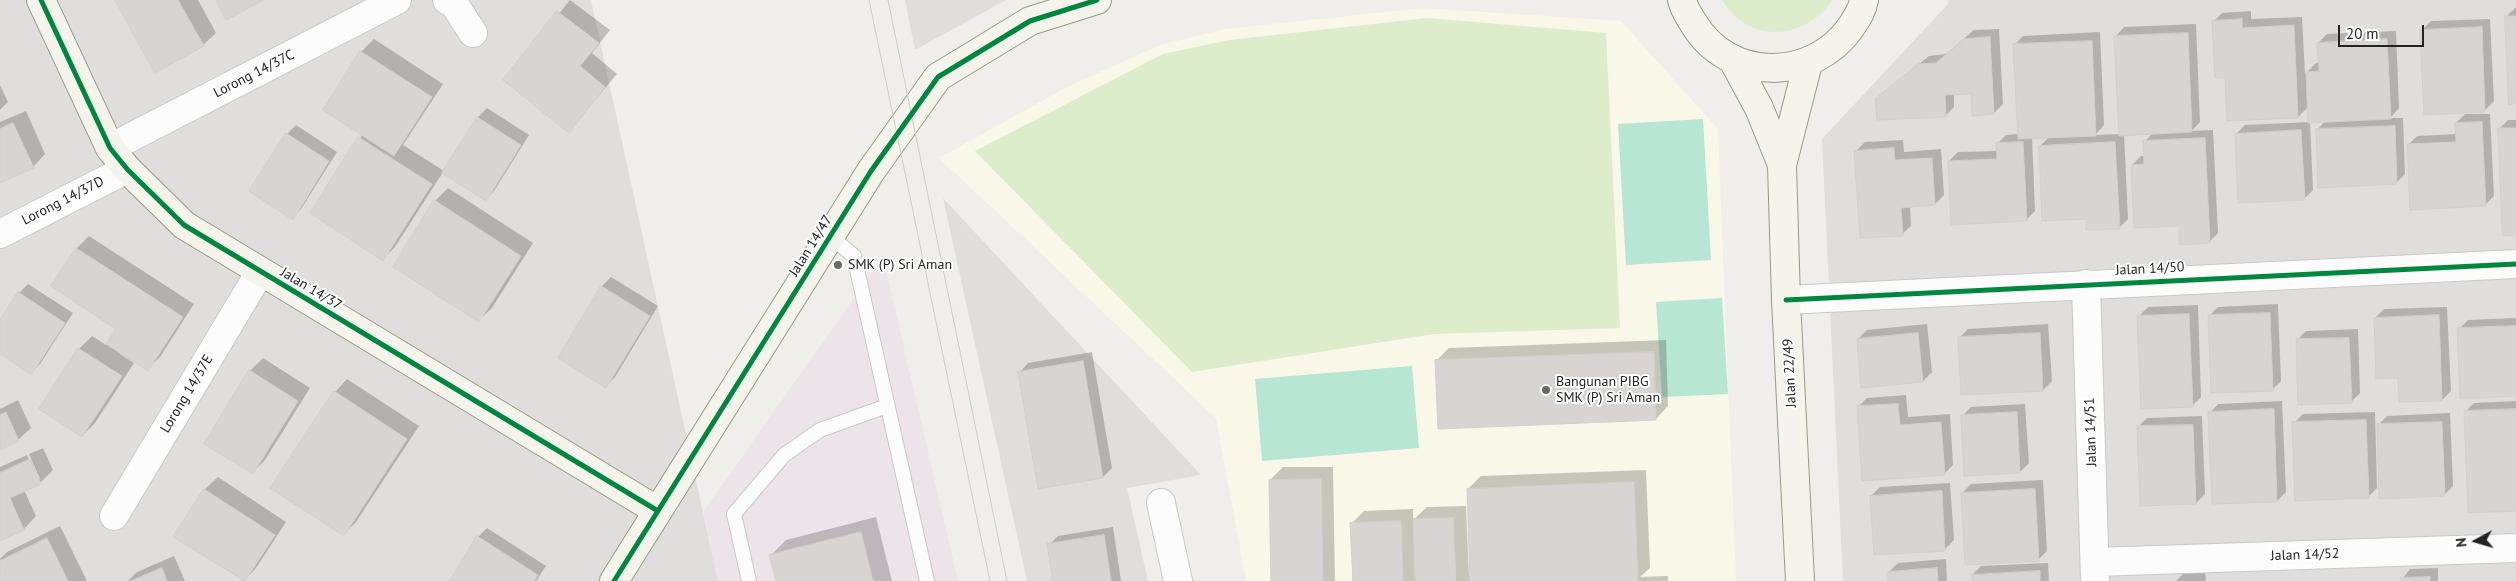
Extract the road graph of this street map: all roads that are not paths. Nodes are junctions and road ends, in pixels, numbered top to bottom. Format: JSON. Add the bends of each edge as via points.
{"nodes":[{"id":1,"x":40,"y":0,"type":"edge"},
{"id":2,"x":397,"y":0,"type":"edge"},
{"id":3,"x":446,"y":0,"type":"edge"},
{"id":4,"x":1097,"y":0,"type":"edge"},
{"id":5,"x":1676,"y":2,"type":"edge"},
{"id":6,"x":1870,"y":4,"type":"edge"},
{"id":7,"x":473,"y":33,"type":"dead end"},
{"id":8,"x":1733,"y":60,"type":"junction"},
{"id":9,"x":1808,"y":63,"type":"junction"},
{"id":10,"x":119,"y":159,"type":"junction"},
{"id":11,"x":1782,"y":165,"type":"junction"},
{"id":12,"x":0,"y":234,"type":"edge"},
{"id":13,"x":830,"y":236,"type":"junction"},
{"id":14,"x":2516,"y":264,"type":"edge"},
{"id":15,"x":260,"y":272,"type":"junction"},
{"id":16,"x":2086,"y":284,"type":"junction"},
{"id":17,"x":1786,"y":300,"type":"junction"},
{"id":18,"x":888,"y":406,"type":"junction"},
{"id":19,"x":1161,"y":503,"type":"dead end"},
{"id":20,"x":658,"y":511,"type":"junction"},
{"id":21,"x":114,"y":516,"type":"dead end"},
{"id":22,"x":2516,"y":548,"type":"edge"},
{"id":23,"x":2095,"y":571,"type":"edge"},
{"id":24,"x":614,"y":581,"type":"edge"},
{"id":25,"x":749,"y":581,"type":"edge"},
{"id":26,"x":927,"y":581,"type":"edge"},
{"id":27,"x":1178,"y":581,"type":"edge"},
{"id":28,"x":1800,"y":581,"type":"edge"}],
"edges":[{"from":1,"to":10,"type":"street","name":"Jalan 14/37"},
{"from":2,"to":10,"type":"street","name":"Lorong 14/37C"},
{"from":3,"to":7,"type":"street","via":[[454,4]]},
{"from":4,"to":13,"type":"street","name":"Jalan 14/47","via":[[1030,21],[938,77],[871,171]]},
{"from":5,"to":8,"type":"street","via":[[1703,38]]},
{"from":6,"to":9,"type":"street","via":[[1841,42]]},
{"from":8,"to":9,"type":"street","via":[[1770,69]]},
{"from":8,"to":11,"type":"street","name":"Jalan 22/49","via":[[1759,108]]},
{"from":9,"to":11,"type":"street","name":"Jalan 22/49"},
{"from":10,"to":12,"type":"street","name":"Lorong 14/37D"},
{"from":10,"to":15,"type":"street","name":"Jalan 14/37","via":[[184,225]]},
{"from":11,"to":17,"type":"street","name":"Jalan 22/49"},
{"from":13,"to":18,"type":"lane","via":[[854,256]]},
{"from":13,"to":20,"type":"street","name":"Jalan 14/47"},
{"from":14,"to":16,"type":"street","name":"Jalan 14/50"},
{"from":15,"to":20,"type":"street","name":"Jalan 14/37"},
{"from":15,"to":21,"type":"street","name":"Lorong 14/37E"},
{"from":16,"to":17,"type":"street","name":"Jalan 14/50"},
{"from":16,"to":23,"type":"street","name":"Jalan 14/51"},
{"from":17,"to":28,"type":"street","name":"Jalan 22/49"},
{"from":18,"to":25,"type":"lane","via":[[820,430],[784,455],[734,514]]},
{"from":18,"to":26,"type":"lane"},
{"from":19,"to":27,"type":"street"},
{"from":20,"to":24,"type":"street","name":"Jalan 14/47"},
{"from":22,"to":23,"type":"street","name":"Jalan 14/52"}]}
